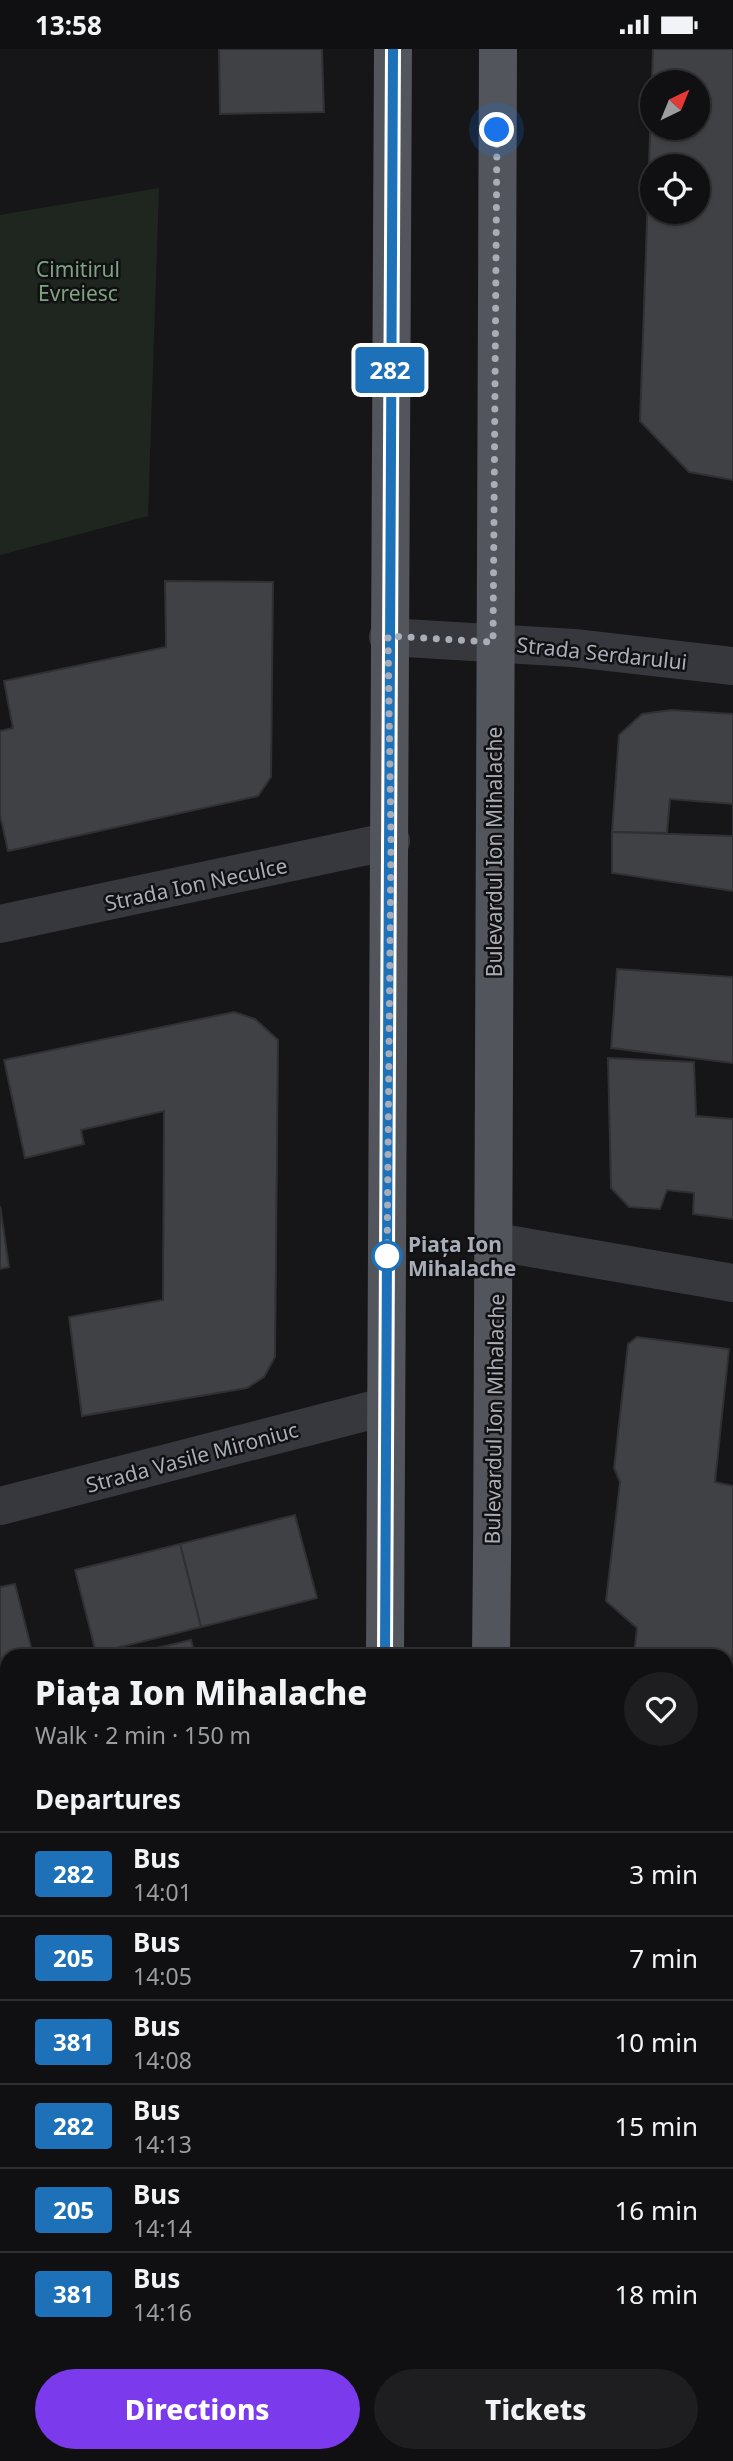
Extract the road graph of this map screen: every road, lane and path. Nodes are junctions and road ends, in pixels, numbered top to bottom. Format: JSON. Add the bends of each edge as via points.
{"nodes":[{"id":1,"x":393,"y":49,"type":"edge"},
{"id":2,"x":498,"y":49,"type":"edge"},
{"id":3,"x":388,"y":636,"type":"junction"},
{"id":4,"x":493,"y":642,"type":"junction"},
{"id":5,"x":733,"y":666,"type":"edge"},
{"id":6,"x":391,"y":841,"type":"junction"},
{"id":7,"x":0,"y":924,"type":"edge"},
{"id":8,"x":496,"y":1242,"type":"junction"},
{"id":9,"x":733,"y":1283,"type":"edge"},
{"id":10,"x":384,"y":1407,"type":"junction"},
{"id":11,"x":0,"y":1506,"type":"edge"},
{"id":12,"x":385,"y":1649,"type":"edge"},
{"id":13,"x":491,"y":1649,"type":"edge"}],
"edges":[{"from":1,"to":3,"type":"main road"},
{"from":2,"to":4,"type":"main road","name":"Bulevardul Ion Mihalache"},
{"from":3,"to":4,"type":"street","name":"Strada Serdarului"},
{"from":3,"to":6,"type":"main road"},
{"from":4,"to":5,"type":"street","name":"Strada Serdarului"},
{"from":4,"to":8,"type":"main road","name":"Bulevardul Ion Mihalache"},
{"from":6,"to":7,"type":"street","name":"Strada Ion Neculce"},
{"from":6,"to":10,"type":"main road"},
{"from":8,"to":9,"type":"street"},
{"from":8,"to":13,"type":"main road","name":"Bulevardul Ion Mihalache"},
{"from":10,"to":11,"type":"street","name":"Strada Vasile Mironiuc"},
{"from":10,"to":12,"type":"main road"}]}
